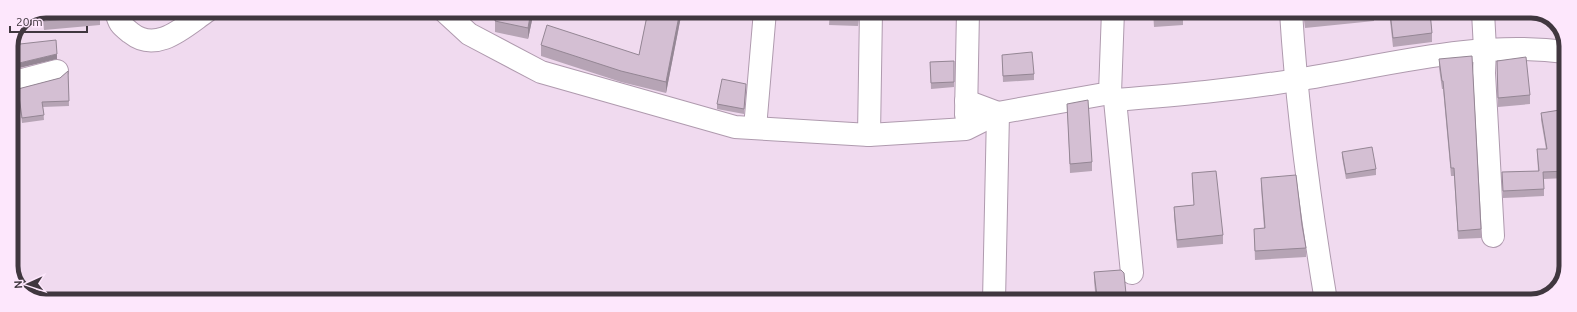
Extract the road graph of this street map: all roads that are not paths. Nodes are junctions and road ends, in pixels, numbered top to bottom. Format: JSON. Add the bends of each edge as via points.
{"nodes":[{"id":1,"x":118,"y":18,"type":"edge"},
{"id":2,"x":197,"y":18,"type":"edge"},
{"id":3,"x":452,"y":18,"type":"edge"},
{"id":4,"x":764,"y":18,"type":"edge"},
{"id":5,"x":871,"y":18,"type":"edge"},
{"id":6,"x":968,"y":18,"type":"edge"},
{"id":7,"x":1113,"y":18,"type":"edge"},
{"id":8,"x":1291,"y":18,"type":"edge"},
{"id":9,"x":1483,"y":18,"type":"edge"},
{"id":10,"x":1485,"y":49,"type":"junction"},
{"id":11,"x":1559,"y":51,"type":"edge"},
{"id":12,"x":57,"y":72,"type":"dead end"},
{"id":13,"x":1296,"y":80,"type":"junction"},
{"id":14,"x":18,"y":81,"type":"edge"},
{"id":15,"x":1113,"y":97,"type":"junction"},
{"id":16,"x":966,"y":101,"type":"junction"},
{"id":17,"x":998,"y":113,"type":"junction"},
{"id":18,"x":755,"y":128,"type":"junction"},
{"id":19,"x":966,"y":129,"type":"junction"},
{"id":20,"x":869,"y":135,"type":"junction"},
{"id":21,"x":1493,"y":236,"type":"dead end"},
{"id":22,"x":1132,"y":273,"type":"dead end"},
{"id":23,"x":994,"y":294,"type":"edge"},
{"id":24,"x":1325,"y":294,"type":"edge"}],
"edges":[{"from":1,"to":2,"type":"street","via":[[119,23],[138,39],[153,41],[167,38]]},
{"from":3,"to":18,"type":"street","via":[[469,34],[541,72],[735,127]]},
{"from":4,"to":18,"type":"street"},
{"from":5,"to":20,"type":"street"},
{"from":6,"to":16,"type":"street"},
{"from":7,"to":15,"type":"street"},
{"from":8,"to":13,"type":"street"},
{"from":9,"to":10,"type":"street"},
{"from":10,"to":11,"type":"street","via":[[1537,48]]},
{"from":10,"to":13,"type":"street","via":[[1392,62]]},
{"from":10,"to":21,"type":"street","via":[[1484,73]]},
{"from":12,"to":14,"type":"street"},
{"from":13,"to":15,"type":"street"},
{"from":13,"to":24,"type":"street","via":[[1312,219]]},
{"from":15,"to":17,"type":"street"},
{"from":15,"to":22,"type":"street"},
{"from":16,"to":17,"type":"street"},
{"from":16,"to":19,"type":"street"},
{"from":17,"to":19,"type":"street"},
{"from":17,"to":23,"type":"street"},
{"from":18,"to":20,"type":"street"},
{"from":19,"to":20,"type":"street"}]}
